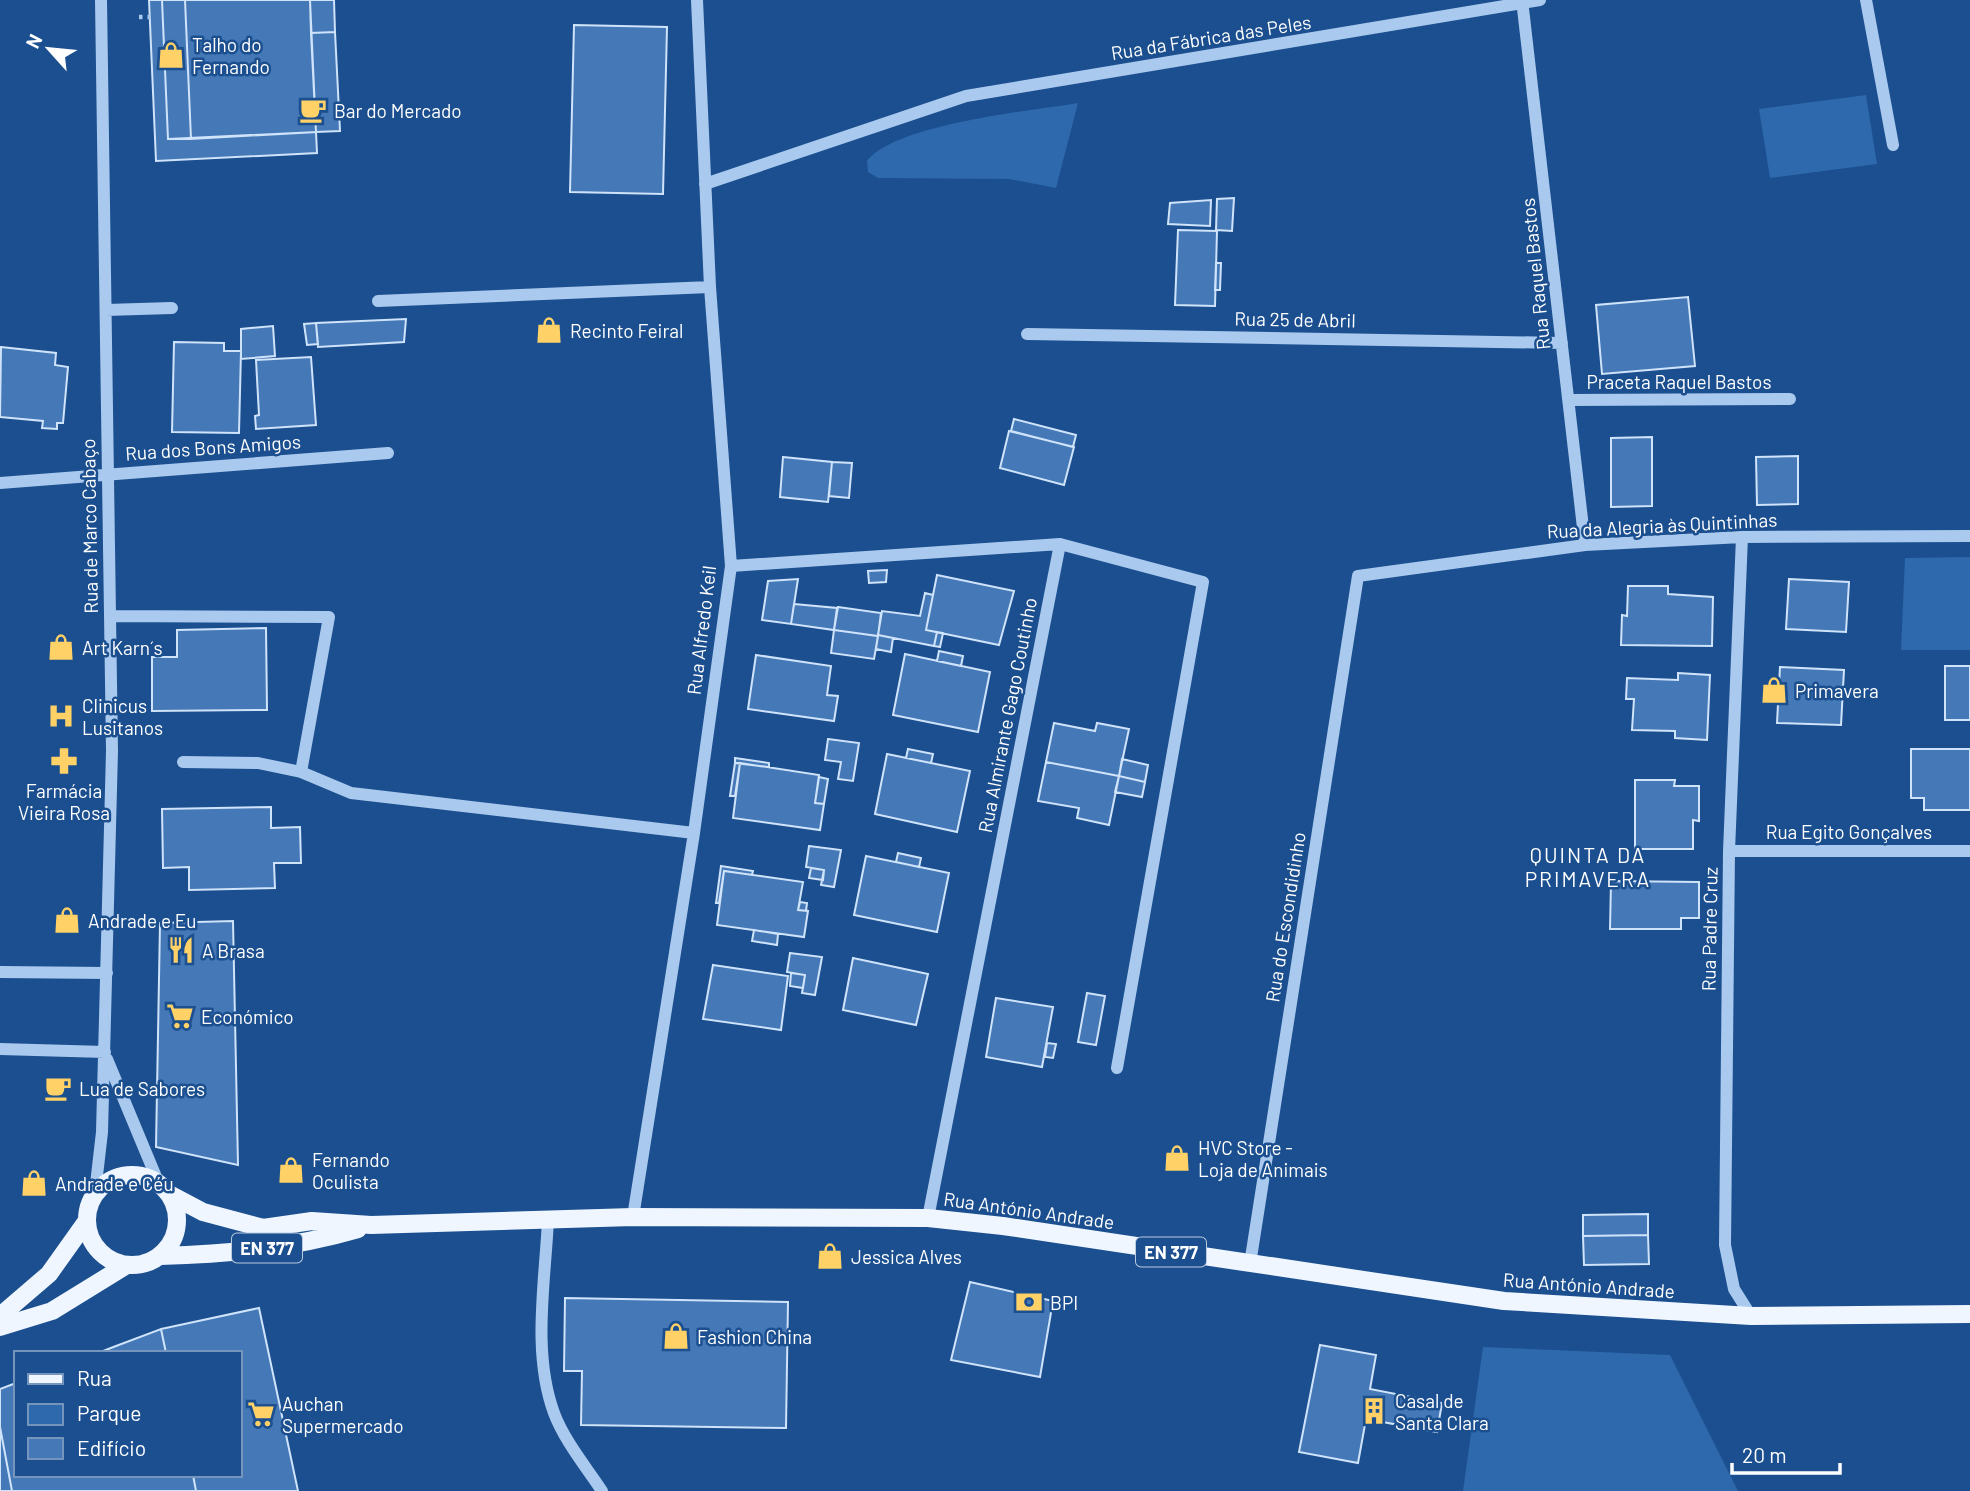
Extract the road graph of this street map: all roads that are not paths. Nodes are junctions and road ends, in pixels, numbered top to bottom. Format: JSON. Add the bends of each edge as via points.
{"nodes":[{"id":1,"x":102,"y":0,"type":"edge"},
{"id":2,"x":697,"y":0,"type":"edge"},
{"id":3,"x":1539,"y":0,"type":"edge"},
{"id":4,"x":1866,"y":0,"type":"edge"},
{"id":5,"x":1522,"y":2,"type":"edge"},
{"id":6,"x":1893,"y":145,"type":"dead end"},
{"id":7,"x":705,"y":184,"type":"junction"},
{"id":8,"x":710,"y":287,"type":"junction"},
{"id":9,"x":377,"y":301,"type":"dead end"},
{"id":10,"x":172,"y":308,"type":"dead end"},
{"id":11,"x":106,"y":310,"type":"junction"},
{"id":12,"x":1027,"y":334,"type":"dead end"},
{"id":13,"x":1562,"y":343,"type":"junction"},
{"id":14,"x":1569,"y":400,"type":"junction"},
{"id":15,"x":1790,"y":400,"type":"dead end"},
{"id":16,"x":387,"y":453,"type":"dead end"},
{"id":17,"x":107,"y":474,"type":"junction"},
{"id":18,"x":0,"y":483,"type":"edge"},
{"id":19,"x":1970,"y":536,"type":"edge"},
{"id":20,"x":1742,"y":537,"type":"junction"},
{"id":21,"x":1060,"y":544,"type":"junction"},
{"id":22,"x":1585,"y":544,"type":"junction"},
{"id":23,"x":730,"y":566,"type":"junction"},
{"id":24,"x":1358,"y":576,"type":"joint"},
{"id":25,"x":110,"y":616,"type":"junction"},
{"id":26,"x":183,"y":762,"type":"dead end"},
{"id":27,"x":301,"y":772,"type":"junction"},
{"id":28,"x":694,"y":833,"type":"junction"},
{"id":29,"x":1970,"y":850,"type":"edge"},
{"id":30,"x":1729,"y":851,"type":"junction"},
{"id":31,"x":0,"y":972,"type":"edge"},
{"id":32,"x":107,"y":973,"type":"junction"},
{"id":33,"x":0,"y":1049,"type":"edge"},
{"id":34,"x":105,"y":1052,"type":"junction"},
{"id":35,"x":1117,"y":1068,"type":"dead end"},
{"id":36,"x":164,"y":1189,"type":"junction"},
{"id":37,"x":95,"y":1193,"type":"junction"},
{"id":38,"x":633,"y":1217,"type":"junction"},
{"id":39,"x":928,"y":1218,"type":"junction"},
{"id":40,"x":548,"y":1220,"type":"junction"},
{"id":41,"x":86,"y":1222,"type":"junction"},
{"id":42,"x":371,"y":1225,"type":"junction"},
{"id":43,"x":160,"y":1256,"type":"junction"},
{"id":44,"x":1250,"y":1264,"type":"junction"},
{"id":45,"x":125,"y":1266,"type":"junction"},
{"id":46,"x":1970,"y":1314,"type":"edge"},
{"id":47,"x":0,"y":1316,"type":"edge"},
{"id":48,"x":1751,"y":1316,"type":"junction"},
{"id":49,"x":0,"y":1327,"type":"edge"},
{"id":50,"x":602,"y":1491,"type":"edge"}],
"edges":[{"from":1,"to":11,"type":"street","name":"Rua de Marco Cabaço"},
{"from":2,"to":7,"type":"street","name":"Rua Alfredo Keil"},
{"from":3,"to":5,"type":"street","name":"Rua da Fábrica das Peles"},
{"from":4,"to":6,"type":"street"},
{"from":5,"to":7,"type":"street","name":"Rua da Fábrica das Peles","via":[[966,96]]},
{"from":5,"to":13,"type":"street","name":"Rua Raquel Bastos"},
{"from":7,"to":8,"type":"street","name":"Rua Alfredo Keil"},
{"from":8,"to":9,"type":"street"},
{"from":8,"to":23,"type":"street","name":"Rua Alfredo Keil"},
{"from":10,"to":11,"type":"street"},
{"from":11,"to":17,"type":"street","name":"Rua de Marco Cabaço"},
{"from":12,"to":13,"type":"street","name":"Rua 25 de Abril"},
{"from":13,"to":14,"type":"street","name":"Rua Raquel Bastos"},
{"from":14,"to":15,"type":"street","name":"Praceta Raquel Bastos"},
{"from":14,"to":22,"type":"street","name":"Rua Raquel Bastos"},
{"from":16,"to":17,"type":"street","name":"Rua dos Bons Amigos"},
{"from":17,"to":18,"type":"street","name":"Rua dos Bons Amigos"},
{"from":17,"to":25,"type":"street","name":"Rua de Marco Cabaço"},
{"from":19,"to":20,"type":"street","name":"Rua da Alegria às Quintinhas"},
{"from":20,"to":22,"type":"street","name":"Rua da Alegria às Quintinhas"},
{"from":20,"to":30,"type":"street","name":"Rua Padre Cruz"},
{"from":21,"to":23,"type":"street"},
{"from":21,"to":35,"type":"street","via":[[1203,582]]},
{"from":21,"to":39,"type":"street","name":"Rua Almirante Gago Coutinho"},
{"from":22,"to":24,"type":"street","name":"Rua da Alegria às Quintinhas"},
{"from":23,"to":28,"type":"street","name":"Rua Alfredo Keil"},
{"from":24,"to":44,"type":"street","name":"Rua do Escondidinho"},
{"from":25,"to":27,"type":"street","via":[[329,617]]},
{"from":25,"to":32,"type":"street","name":"Rua de Marco Cabaço"},
{"from":26,"to":27,"type":"street","via":[[258,763]]},
{"from":27,"to":28,"type":"street","via":[[351,793]]},
{"from":28,"to":38,"type":"street","name":"Rua Alfredo Keil"},
{"from":29,"to":30,"type":"street","name":"Rua Egito Gonçalves"},
{"from":30,"to":48,"type":"street","name":"Rua Padre Cruz","via":[[1725,1245],[1734,1289]]},
{"from":31,"to":32,"type":"street"},
{"from":32,"to":34,"type":"street","name":"Rua de Marco Cabaço"},
{"from":33,"to":34,"type":"street"},
{"from":34,"to":36,"type":"street","name":"Rua de Marco Cabaço"},
{"from":34,"to":37,"type":"street","name":"Rua de Marco Cabaço"},
{"from":36,"to":37,"type":"main road","number":"EN 377","via":[[133,1174],[106,1183]]},
{"from":36,"to":42,"type":"main road","name":"Rua António Andrade","number":"EN 377","via":[[203,1212],[263,1228],[312,1221]]},
{"from":36,"to":43,"type":"main road","via":[[175,1206],[175,1234]]},
{"from":37,"to":41,"type":"main road"},
{"from":38,"to":39,"type":"main road","name":"Rua António Andrade","number":"EN 377"},
{"from":38,"to":40,"type":"main road","name":"Rua António Andrade","number":"EN 377"},
{"from":39,"to":44,"type":"main road","name":"Rua António Andrade","number":"EN 377"},
{"from":40,"to":42,"type":"main road","name":"Rua António Andrade","number":"EN 377"},
{"from":40,"to":50,"type":"street","via":[[542,1356],[546,1386],[555,1416]]},
{"from":41,"to":45,"type":"main road","via":[[97,1251]]},
{"from":41,"to":47,"type":"main road","via":[[49,1274]]},
{"from":42,"to":43,"type":"main road","name":"Rua António Andrade","number":"EN 377","via":[[316,1241],[224,1254]]},
{"from":43,"to":45,"type":"main road","number":"EN 377","via":[[149,1263]]},
{"from":44,"to":48,"type":"main road","name":"Rua António Andrade","number":"EN 377","via":[[1504,1301]]},
{"from":45,"to":49,"type":"main road","number":"EN 377","via":[[52,1311]]},
{"from":46,"to":48,"type":"main road","name":"Rua António Andrade","number":"EN 377"}]}
